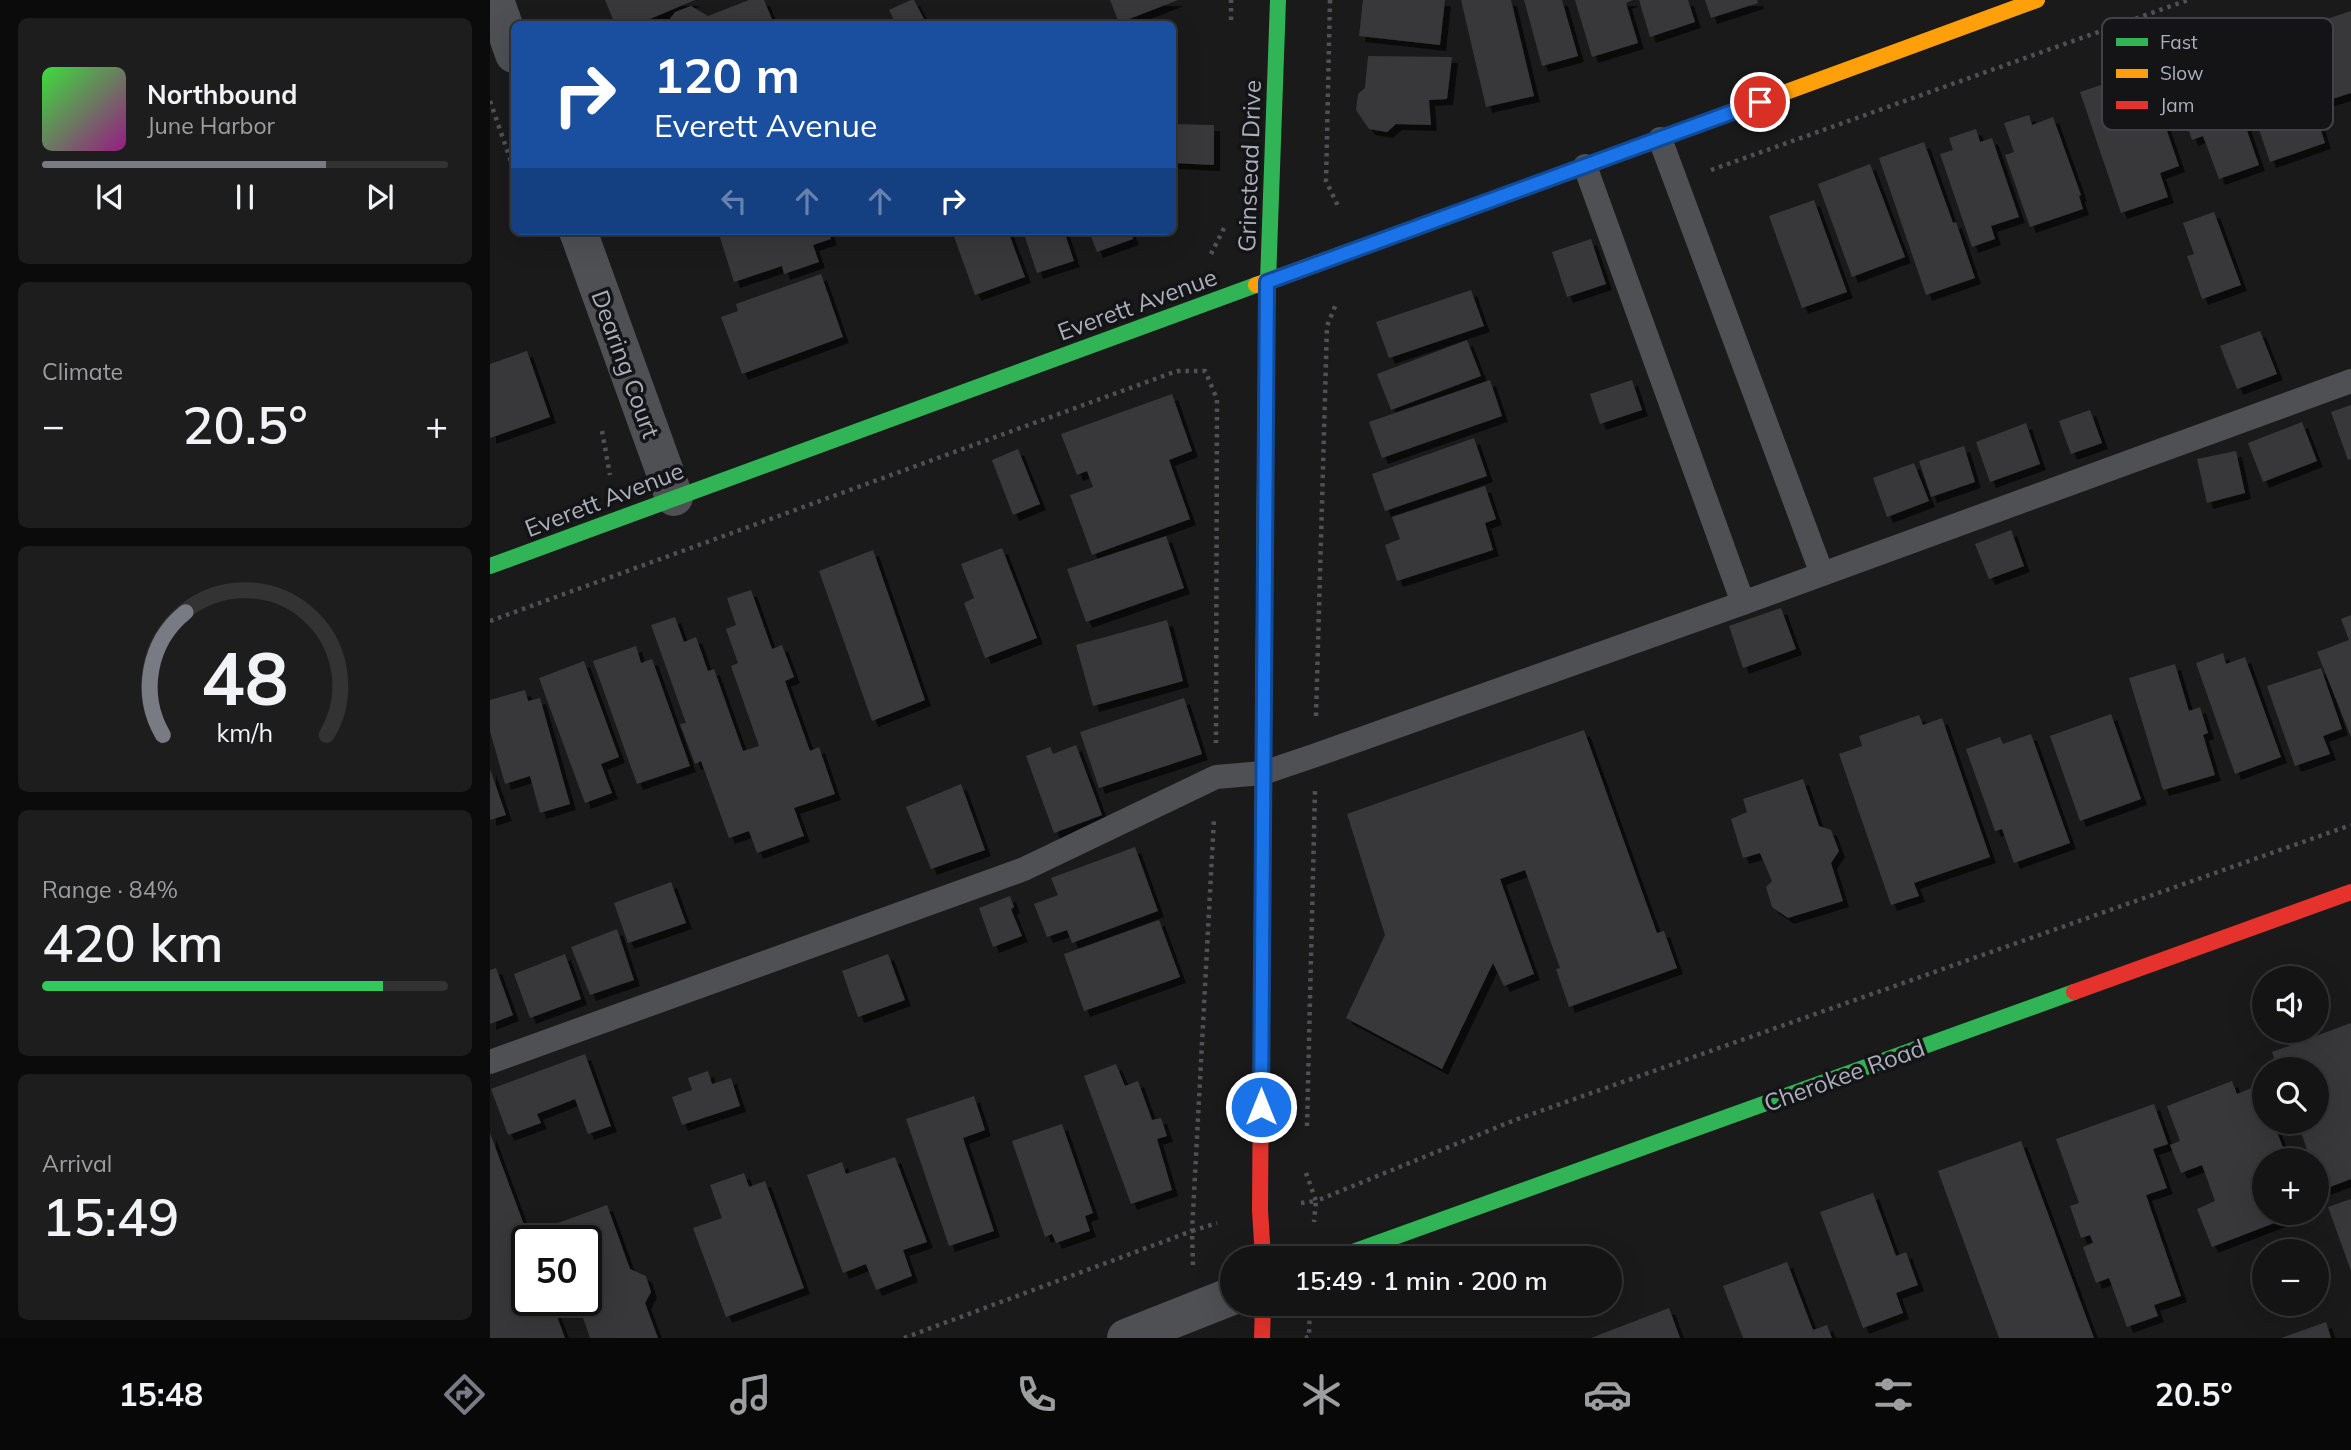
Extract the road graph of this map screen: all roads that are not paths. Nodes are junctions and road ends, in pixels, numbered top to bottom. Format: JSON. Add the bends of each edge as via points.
{"nodes":[{"id":1,"x":495,"y":0,"type":"edge"},
{"id":2,"x":1278,"y":0,"type":"edge"},
{"id":3,"x":2037,"y":0,"type":"edge"},
{"id":4,"x":511,"y":45,"type":"edge"},
{"id":5,"x":1660,"y":139,"type":"junction"},
{"id":6,"x":1585,"y":166,"type":"junction"},
{"id":7,"x":579,"y":235,"type":"edge"},
{"id":8,"x":1267,"y":282,"type":"junction"},
{"id":9,"x":2351,"y":381,"type":"edge"},
{"id":10,"x":674,"y":497,"type":"junction"},
{"id":11,"x":490,"y":566,"type":"edge"},
{"id":12,"x":1822,"y":574,"type":"junction"},
{"id":13,"x":1743,"y":603,"type":"junction"},
{"id":14,"x":1263,"y":773,"type":"junction"},
{"id":15,"x":2351,"y":892,"type":"edge"},
{"id":16,"x":490,"y":1062,"type":"edge"},
{"id":17,"x":1262,"y":1246,"type":"edge"},
{"id":18,"x":1369,"y":1246,"type":"edge"},
{"id":19,"x":1220,"y":1301,"type":"edge"},
{"id":20,"x":1263,"y":1316,"type":"edge"},
{"id":21,"x":1126,"y":1338,"type":"edge"},
{"id":22,"x":1262,"y":1338,"type":"edge"}],
"edges":[{"from":1,"to":4,"type":"street"},
{"from":2,"to":8,"type":"street","name":"Grinstead Drive"},
{"from":3,"to":5,"type":"street","name":"Everett Avenue"},
{"from":5,"to":6,"type":"street","name":"Everett Avenue"},
{"from":5,"to":12,"type":"lane"},
{"from":6,"to":8,"type":"street","name":"Everett Avenue"},
{"from":6,"to":13,"type":"lane"},
{"from":7,"to":10,"type":"street","name":"Dearing Court"},
{"from":8,"to":10,"type":"street","name":"Everett Avenue"},
{"from":8,"to":14,"type":"street","name":"Grinstead Drive"},
{"from":9,"to":12,"type":"lane"},
{"from":10,"to":11,"type":"street","name":"Everett Avenue"},
{"from":12,"to":13,"type":"lane"},
{"from":13,"to":14,"type":"lane"},
{"from":14,"to":16,"type":"lane","via":[[1216,777],[1024,869]]},
{"from":14,"to":17,"type":"street","name":"Grinstead Drive"},
{"from":15,"to":18,"type":"street","name":"Cherokee Road"},
{"from":19,"to":21,"type":"street"},
{"from":20,"to":22,"type":"street"}]}
